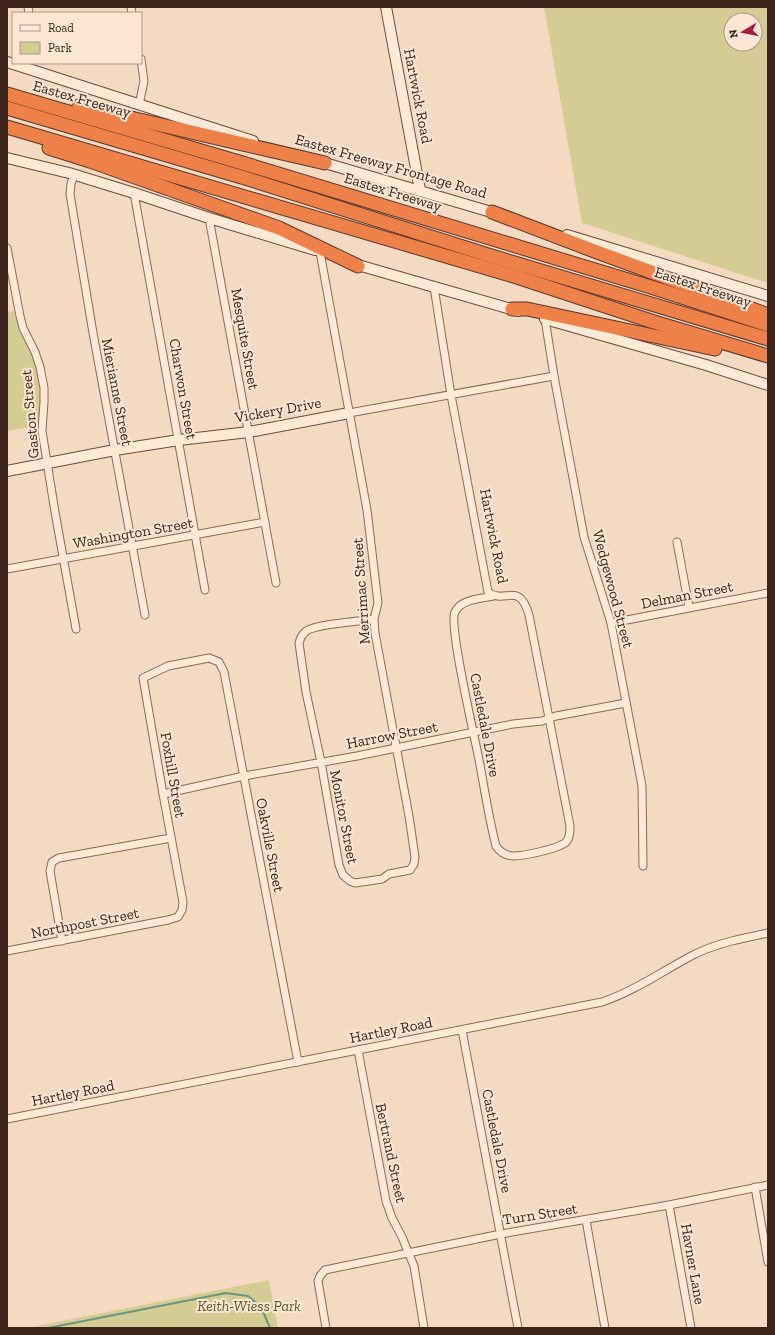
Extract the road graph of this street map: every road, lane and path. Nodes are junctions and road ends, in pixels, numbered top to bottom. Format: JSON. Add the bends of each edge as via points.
{"nodes":[{"id":1,"x":386,"y":7,"type":"edge"},
{"id":2,"x":18,"y":64,"type":"edge"},
{"id":3,"x":142,"y":64,"type":"edge"},
{"id":4,"x":30,"y":66,"type":"edge"},
{"id":5,"x":13,"y":96,"type":"edge"},
{"id":6,"x":139,"y":105,"type":"junction"},
{"id":7,"x":7,"y":108,"type":"edge"},
{"id":8,"x":7,"y":127,"type":"edge"},
{"id":9,"x":7,"y":135,"type":"edge"},
{"id":10,"x":7,"y":158,"type":"edge"},
{"id":11,"x":325,"y":163,"type":"junction"},
{"id":12,"x":74,"y":175,"type":"junction"},
{"id":13,"x":420,"y":190,"type":"junction"},
{"id":14,"x":134,"y":193,"type":"junction"},
{"id":15,"x":492,"y":212,"type":"junction"},
{"id":16,"x":209,"y":218,"type":"junction"},
{"id":17,"x":7,"y":248,"type":"edge"},
{"id":18,"x":320,"y":252,"type":"junction"},
{"id":19,"x":358,"y":266,"type":"junction"},
{"id":20,"x":434,"y":287,"type":"junction"},
{"id":21,"x":768,"y":296,"type":"edge"},
{"id":22,"x":512,"y":309,"type":"junction"},
{"id":23,"x":768,"y":315,"type":"edge"},
{"id":24,"x":545,"y":319,"type":"junction"},
{"id":25,"x":768,"y":325,"type":"edge"},
{"id":26,"x":768,"y":338,"type":"edge"},
{"id":27,"x":768,"y":356,"type":"edge"},
{"id":28,"x":768,"y":361,"type":"edge"},
{"id":29,"x":554,"y":376,"type":"junction"},
{"id":30,"x":768,"y":385,"type":"edge"},
{"id":31,"x":452,"y":395,"type":"junction"},
{"id":32,"x":349,"y":413,"type":"junction"},
{"id":33,"x":249,"y":432,"type":"junction"},
{"id":34,"x":179,"y":440,"type":"junction"},
{"id":35,"x":115,"y":450,"type":"junction"},
{"id":36,"x":47,"y":463,"type":"junction"},
{"id":37,"x":7,"y":471,"type":"edge"},
{"id":38,"x":265,"y":522,"type":"junction"},
{"id":39,"x":196,"y":534,"type":"junction"},
{"id":40,"x":677,"y":542,"type":"dead end"},
{"id":41,"x":132,"y":546,"type":"junction"},
{"id":42,"x":64,"y":559,"type":"junction"},
{"id":43,"x":7,"y":569,"type":"edge"},
{"id":44,"x":276,"y":583,"type":"dead end"},
{"id":45,"x":206,"y":590,"type":"dead end"},
{"id":46,"x":768,"y":592,"type":"edge"},
{"id":47,"x":493,"y":596,"type":"junction"},
{"id":48,"x":689,"y":607,"type":"junction"},
{"id":49,"x":146,"y":615,"type":"dead end"},
{"id":50,"x":374,"y":619,"type":"junction"},
{"id":51,"x":611,"y":623,"type":"junction"},
{"id":52,"x":76,"y":629,"type":"dead end"},
{"id":53,"x":192,"y":661,"type":"joint"},
{"id":54,"x":626,"y":703,"type":"junction"},
{"id":55,"x":550,"y":719,"type":"junction"},
{"id":56,"x":474,"y":733,"type":"junction"},
{"id":57,"x":396,"y":748,"type":"junction"},
{"id":58,"x":321,"y":762,"type":"junction"},
{"id":59,"x":244,"y":776,"type":"junction"},
{"id":60,"x":162,"y":794,"type":"junction"},
{"id":61,"x":171,"y":838,"type":"junction"},
{"id":62,"x":532,"y":853,"type":"joint"},
{"id":63,"x":643,"y":866,"type":"dead end"},
{"id":64,"x":378,"y":880,"type":"joint"},
{"id":65,"x":168,"y":920,"type":"joint"},
{"id":66,"x":768,"y":933,"type":"edge"},
{"id":67,"x":62,"y":941,"type":"junction"},
{"id":68,"x":7,"y":952,"type":"edge"},
{"id":69,"x":462,"y":1030,"type":"junction"},
{"id":70,"x":358,"y":1050,"type":"junction"},
{"id":71,"x":298,"y":1062,"type":"junction"},
{"id":72,"x":7,"y":1119,"type":"edge"},
{"id":73,"x":768,"y":1185,"type":"edge"},
{"id":74,"x":756,"y":1187,"type":"junction"},
{"id":75,"x":669,"y":1205,"type":"junction"},
{"id":76,"x":586,"y":1220,"type":"junction"},
{"id":77,"x":501,"y":1234,"type":"junction"},
{"id":78,"x":409,"y":1252,"type":"junction"},
{"id":79,"x":768,"y":1262,"type":"edge"},
{"id":80,"x":326,"y":1328,"type":"edge"},
{"id":81,"x":424,"y":1328,"type":"edge"},
{"id":82,"x":518,"y":1328,"type":"edge"},
{"id":83,"x":605,"y":1328,"type":"edge"},
{"id":84,"x":691,"y":1328,"type":"edge"}],
"edges":[{"from":1,"to":13,"type":"main road","name":"Hartwick Road"},
{"from":2,"to":4,"type":"main road","name":"Eastex Freeway Frontage Road"},
{"from":3,"to":6,"type":"street","via":[[144,81]]},
{"from":4,"to":6,"type":"main road","name":"Eastex Freeway Frontage Road"},
{"from":5,"to":11,"type":"highway","via":[[50,100]]},
{"from":5,"to":25,"type":"highway","name":"Eastex Freeway","via":[[651,287]]},
{"from":6,"to":11,"type":"main road","name":"Eastex Freeway Frontage Road"},
{"from":7,"to":26,"type":"highway"},
{"from":8,"to":27,"type":"highway","via":[[517,277]]},
{"from":9,"to":19,"type":"highway","via":[[90,161],[279,228]]},
{"from":10,"to":12,"type":"main road"},
{"from":11,"to":13,"type":"main road","name":"Eastex Freeway Frontage Road"},
{"from":12,"to":14,"type":"main road"},
{"from":12,"to":35,"type":"street","name":"Mierianne Street","via":[[70,194]]},
{"from":13,"to":15,"type":"main road","name":"Eastex Freeway Frontage Road"},
{"from":14,"to":16,"type":"main road"},
{"from":14,"to":34,"type":"street","name":"Charwon Street"},
{"from":15,"to":21,"type":"main road","name":"Eastex Freeway Frontage Road"},
{"from":15,"to":23,"type":"highway"},
{"from":16,"to":18,"type":"main road"},
{"from":16,"to":33,"type":"street","name":"Mesquite Street"},
{"from":17,"to":36,"type":"street","name":"Gaston Street","via":[[23,328],[35,352],[44,388],[42,432]]},
{"from":18,"to":19,"type":"main road"},
{"from":18,"to":32,"type":"street","name":"Merrimac Street"},
{"from":19,"to":20,"type":"main road"},
{"from":20,"to":22,"type":"main road"},
{"from":20,"to":31,"type":"street","name":"Hartwick Road"},
{"from":22,"to":24,"type":"main road"},
{"from":22,"to":28,"type":"highway","via":[[527,309]]},
{"from":24,"to":29,"type":"street","name":"Wedgewood Street"},
{"from":24,"to":30,"type":"main road"},
{"from":29,"to":31,"type":"street","name":"Vickery Drive"},
{"from":29,"to":51,"type":"street","name":"Wedgewood Street","via":[[584,536]]},
{"from":31,"to":32,"type":"street","name":"Vickery Drive"},
{"from":31,"to":47,"type":"street","name":"Hartwick Road","via":[[486,585],[488,592]]},
{"from":32,"to":33,"type":"main road","name":"Vickery Drive"},
{"from":32,"to":50,"type":"street","name":"Merrimac Street","via":[[367,510],[378,603]]},
{"from":33,"to":34,"type":"main road","name":"Vickery Drive"},
{"from":33,"to":38,"type":"street","name":"Mesquite Street"},
{"from":34,"to":35,"type":"main road","name":"Vickery Drive"},
{"from":34,"to":39,"type":"street","name":"Charwon Street"},
{"from":35,"to":36,"type":"main road","name":"Vickery Drive"},
{"from":35,"to":41,"type":"street","name":"Mierianne Street"},
{"from":36,"to":37,"type":"main road","name":"Vickery Drive"},
{"from":36,"to":42,"type":"street","name":"Gaston Street"},
{"from":38,"to":39,"type":"street","name":"Washington Street"},
{"from":38,"to":44,"type":"street","name":"Mesquite Street"},
{"from":39,"to":41,"type":"street","name":"Washington Street"},
{"from":39,"to":45,"type":"street","name":"Charwon Street"},
{"from":40,"to":48,"type":"street"},
{"from":41,"to":42,"type":"street","name":"Washington Street"},
{"from":41,"to":49,"type":"street","name":"Mierianne Street"},
{"from":42,"to":43,"type":"street","name":"Washington Street"},
{"from":42,"to":52,"type":"street","name":"Gaston Street"},
{"from":46,"to":48,"type":"street","name":"Delman Street"},
{"from":47,"to":55,"type":"street","name":"Hartwick Road","via":[[513,595],[521,598],[526,604]]},
{"from":47,"to":56,"type":"street","name":"Castledale Drive","via":[[466,602],[459,606],[453,617]]},
{"from":48,"to":51,"type":"street","name":"Delman Street"},
{"from":50,"to":57,"type":"street","name":"Merrimac Street","via":[[378,655]]},
{"from":50,"to":58,"type":"street","name":"Monitor Street","via":[[312,628],[300,638],[306,692]]},
{"from":51,"to":54,"type":"street","name":"Wedgewood Street"},
{"from":53,"to":59,"type":"street","name":"Oakville Street","via":[[209,658],[222,666]]},
{"from":53,"to":60,"type":"street","name":"Foxhill Street","via":[[168,666],[143,678]]},
{"from":54,"to":55,"type":"street","name":"Harrow Street"},
{"from":54,"to":63,"type":"street","name":"Wedgewood Street","via":[[642,786]]},
{"from":55,"to":56,"type":"street","name":"Harrow Street"},
{"from":55,"to":62,"type":"street","name":"Hartwick Road","via":[[570,834],[566,843]]},
{"from":56,"to":57,"type":"street","name":"Harrow Street"},
{"from":56,"to":62,"type":"street","name":"Castledale Drive","via":[[496,846],[499,851],[508,855]]},
{"from":57,"to":58,"type":"street","name":"Harrow Street"},
{"from":57,"to":64,"type":"street","name":"Merrimac Street","via":[[414,846],[414,864],[410,870],[389,874]]},
{"from":58,"to":59,"type":"street","name":"Harrow Street"},
{"from":58,"to":64,"type":"street","name":"Monitor Street","via":[[340,871],[346,879],[355,883]]},
{"from":59,"to":60,"type":"street","name":"Harrow Street"},
{"from":59,"to":71,"type":"street","name":"Oakville Street"},
{"from":60,"to":61,"type":"street","name":"Foxhill Street"},
{"from":61,"to":65,"type":"street","name":"Foxhill Street","via":[[183,902],[178,917]]},
{"from":61,"to":67,"type":"street","via":[[59,858],[52,862],[50,871]]},
{"from":65,"to":67,"type":"street","name":"Northpost Street"},
{"from":66,"to":69,"type":"street","name":"Hartley Road","via":[[708,948],[621,995],[602,1002]]},
{"from":67,"to":68,"type":"street","name":"Northpost Street"},
{"from":69,"to":70,"type":"street","name":"Hartley Road"},
{"from":69,"to":77,"type":"street","name":"Castledale Drive"},
{"from":70,"to":71,"type":"street","name":"Hartley Road"},
{"from":70,"to":78,"type":"street","name":"Bertrand Street","via":[[386,1201]]},
{"from":71,"to":72,"type":"street","name":"Hartley Road"},
{"from":73,"to":74,"type":"street","name":"Turn Street"},
{"from":74,"to":75,"type":"street","name":"Turn Street"},
{"from":74,"to":79,"type":"street"},
{"from":75,"to":76,"type":"street","name":"Turn Street"},
{"from":75,"to":84,"type":"street","name":"Havner Lane"},
{"from":76,"to":77,"type":"street","name":"Turn Street"},
{"from":76,"to":83,"type":"street"},
{"from":77,"to":78,"type":"street","name":"Turn Street"},
{"from":77,"to":82,"type":"street","name":"Castledale Drive"},
{"from":78,"to":80,"type":"street","name":"Turn Street","via":[[325,1270],[318,1283]]},
{"from":78,"to":81,"type":"street","name":"Bertrand Street","via":[[414,1266]]}]}
